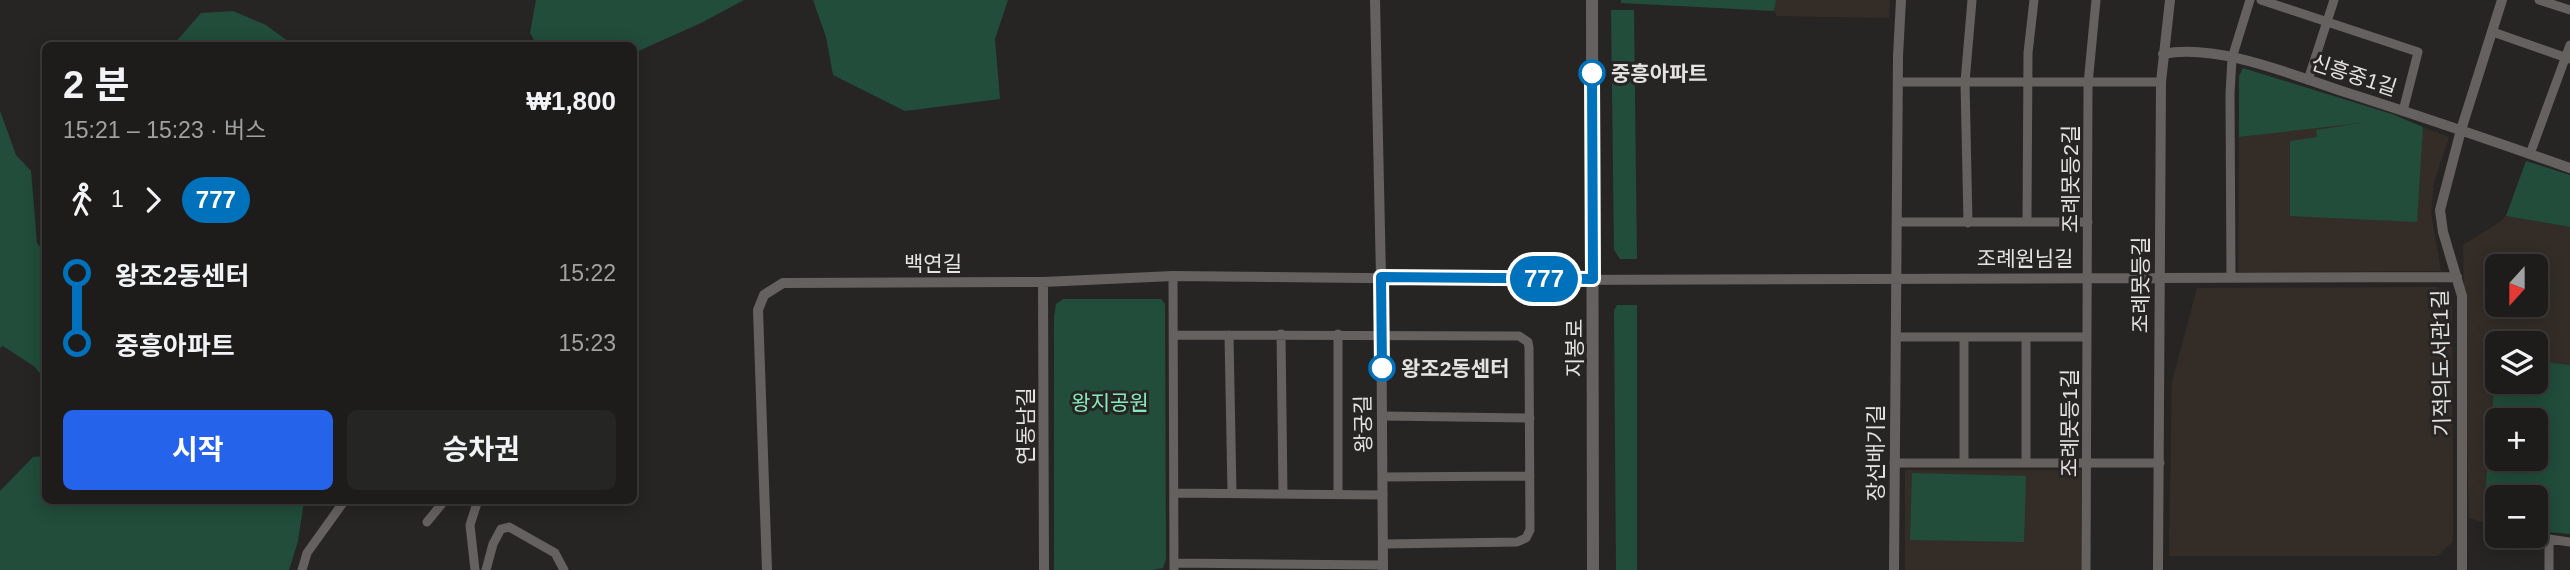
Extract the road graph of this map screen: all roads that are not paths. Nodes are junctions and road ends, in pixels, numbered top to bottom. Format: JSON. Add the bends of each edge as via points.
{"nodes":[{"id":1,"x":1376,"y":0,"type":"edge"},
{"id":2,"x":1592,"y":0,"type":"edge"},
{"id":3,"x":1901,"y":0,"type":"edge"},
{"id":4,"x":1972,"y":0,"type":"edge"},
{"id":5,"x":2034,"y":0,"type":"edge"},
{"id":6,"x":2096,"y":0,"type":"edge"},
{"id":7,"x":2170,"y":0,"type":"edge"},
{"id":8,"x":2250,"y":0,"type":"edge"},
{"id":9,"x":2262,"y":0,"type":"edge"},
{"id":10,"x":2334,"y":0,"type":"edge"},
{"id":11,"x":2502,"y":0,"type":"edge"},
{"id":12,"x":2539,"y":0,"type":"edge"},
{"id":13,"x":2570,"y":10,"type":"edge"},
{"id":14,"x":2327,"y":20,"type":"junction"},
{"id":15,"x":2493,"y":32,"type":"junction"},
{"id":16,"x":2570,"y":45,"type":"edge"},
{"id":17,"x":2163,"y":54,"type":"junction"},
{"id":18,"x":2232,"y":58,"type":"junction"},
{"id":19,"x":2568,"y":58,"type":"edge"},
{"id":20,"x":2308,"y":80,"type":"junction"},
{"id":21,"x":1898,"y":82,"type":"junction"},
{"id":22,"x":1965,"y":82,"type":"junction"},
{"id":23,"x":2027,"y":82,"type":"junction"},
{"id":24,"x":2088,"y":82,"type":"junction"},
{"id":25,"x":2161,"y":82,"type":"junction"},
{"id":26,"x":2403,"y":111,"type":"junction"},
{"id":27,"x":2461,"y":130,"type":"junction"},
{"id":28,"x":2530,"y":154,"type":"junction"},
{"id":29,"x":2570,"y":168,"type":"edge"},
{"id":30,"x":1898,"y":222,"type":"junction"},
{"id":31,"x":2027,"y":222,"type":"junction"},
{"id":32,"x":2088,"y":222,"type":"junction"},
{"id":33,"x":1968,"y":223,"type":"junction"},
{"id":34,"x":1173,"y":276,"type":"junction"},
{"id":35,"x":2159,"y":276,"type":"junction"},
{"id":36,"x":2231,"y":276,"type":"junction"},
{"id":37,"x":1381,"y":277,"type":"junction"},
{"id":38,"x":2088,"y":277,"type":"junction"},
{"id":39,"x":2457,"y":277,"type":"junction"},
{"id":40,"x":1897,"y":278,"type":"junction"},
{"id":41,"x":1593,"y":279,"type":"junction"},
{"id":42,"x":1044,"y":282,"type":"junction"},
{"id":43,"x":1281,"y":334,"type":"junction"},
{"id":44,"x":1338,"y":334,"type":"junction"},
{"id":45,"x":1174,"y":335,"type":"junction"},
{"id":46,"x":1229,"y":335,"type":"junction"},
{"id":47,"x":1381,"y":336,"type":"junction"},
{"id":48,"x":1896,"y":337,"type":"junction"},
{"id":49,"x":1964,"y":337,"type":"junction"},
{"id":50,"x":2026,"y":337,"type":"junction"},
{"id":51,"x":2087,"y":337,"type":"junction"},
{"id":52,"x":1383,"y":416,"type":"junction"},
{"id":53,"x":1530,"y":418,"type":"junction"},
{"id":54,"x":1894,"y":463,"type":"junction"},
{"id":55,"x":1964,"y":463,"type":"junction"},
{"id":56,"x":2026,"y":463,"type":"junction"},
{"id":57,"x":2160,"y":463,"type":"junction"},
{"id":58,"x":2087,"y":464,"type":"junction"},
{"id":59,"x":1530,"y":476,"type":"junction"},
{"id":60,"x":1383,"y":477,"type":"junction"},
{"id":61,"x":1174,"y":493,"type":"junction"},
{"id":62,"x":1232,"y":493,"type":"junction"},
{"id":63,"x":1283,"y":494,"type":"junction"},
{"id":64,"x":1338,"y":494,"type":"junction"},
{"id":65,"x":1383,"y":495,"type":"junction"},
{"id":66,"x":342,"y":504,"type":"edge"},
{"id":67,"x":442,"y":504,"type":"edge"},
{"id":68,"x":477,"y":504,"type":"edge"},
{"id":69,"x":427,"y":522,"type":"dead end"},
{"id":70,"x":2570,"y":542,"type":"edge"},
{"id":71,"x":1383,"y":544,"type":"junction"},
{"id":72,"x":1174,"y":567,"type":"edge"},
{"id":73,"x":1383,"y":568,"type":"edge"},
{"id":74,"x":302,"y":570,"type":"edge"},
{"id":75,"x":475,"y":570,"type":"edge"},
{"id":76,"x":486,"y":570,"type":"edge"},
{"id":77,"x":564,"y":570,"type":"edge"},
{"id":78,"x":767,"y":570,"type":"edge"},
{"id":79,"x":1044,"y":570,"type":"edge"},
{"id":80,"x":1593,"y":570,"type":"edge"},
{"id":81,"x":1894,"y":570,"type":"edge"},
{"id":82,"x":2086,"y":570,"type":"edge"},
{"id":83,"x":2158,"y":570,"type":"edge"},
{"id":84,"x":2462,"y":570,"type":"edge"},
{"id":85,"x":2549,"y":570,"type":"edge"}],
"edges":[{"from":1,"to":37,"type":"street"},
{"from":2,"to":41,"type":"main road","name":"지봉로"},
{"from":3,"to":21,"type":"street","name":"장선배기길"},
{"from":4,"to":22,"type":"street"},
{"from":5,"to":23,"type":"street","name":"조례못등2길"},
{"from":6,"to":24,"type":"street","name":"조례못등2길"},
{"from":7,"to":17,"type":"street","name":"조례못등길"},
{"from":8,"to":18,"type":"street"},
{"from":9,"to":14,"type":"street"},
{"from":10,"to":14,"type":"street"},
{"from":11,"to":15,"type":"street","name":"기적의도서관1길"},
{"from":12,"to":13,"type":"street"},
{"from":14,"to":20,"type":"street"},
{"from":14,"to":26,"type":"street","via":[[2418,52]]},
{"from":15,"to":19,"type":"street"},
{"from":15,"to":27,"type":"street","name":"기적의도서관1길"},
{"from":16,"to":19,"type":"street"},
{"from":17,"to":18,"type":"street","name":"신흥중1길","via":[[2180,51]]},
{"from":17,"to":25,"type":"street","name":"조례못등길"},
{"from":18,"to":20,"type":"street","name":"신흥중1길"},
{"from":18,"to":36,"type":"street"},
{"from":19,"to":28,"type":"street"},
{"from":20,"to":26,"type":"street","name":"신흥중1길"},
{"from":21,"to":22,"type":"street"},
{"from":21,"to":30,"type":"street","name":"장선배기길"},
{"from":22,"to":23,"type":"street"},
{"from":22,"to":33,"type":"street"},
{"from":23,"to":24,"type":"street"},
{"from":23,"to":31,"type":"street","name":"조례못등2길"},
{"from":24,"to":25,"type":"street"},
{"from":24,"to":32,"type":"street","name":"조례못등2길"},
{"from":25,"to":35,"type":"street","name":"조례못등길"},
{"from":26,"to":27,"type":"street","name":"신흥중1길"},
{"from":27,"to":28,"type":"street","name":"신흥중1길"},
{"from":27,"to":39,"type":"street","name":"기적의도서관1길","via":[[2440,209],[2442,232]]},
{"from":28,"to":29,"type":"street","name":"신흥중1길"},
{"from":30,"to":33,"type":"street"},
{"from":30,"to":40,"type":"street","name":"장선배기길"},
{"from":31,"to":32,"type":"street"},
{"from":31,"to":33,"type":"street"},
{"from":32,"to":38,"type":"street","name":"조례못등2길"},
{"from":34,"to":37,"type":"street","name":"백연길"},
{"from":34,"to":42,"type":"street","name":"백연길"},
{"from":34,"to":45,"type":"street"},
{"from":35,"to":36,"type":"street","name":"조례원님길"},
{"from":35,"to":38,"type":"street","name":"조례원님길"},
{"from":35,"to":57,"type":"street","name":"조례못등길"},
{"from":36,"to":39,"type":"street","name":"조례원님길"},
{"from":37,"to":41,"type":"street","name":"백연길"},
{"from":37,"to":47,"type":"street","name":"왕궁길"},
{"from":38,"to":40,"type":"street","name":"조례원님길"},
{"from":38,"to":51,"type":"street","name":"조례못등1길"},
{"from":39,"to":84,"type":"street","name":"기적의도서관1길","via":[[2462,296]]},
{"from":40,"to":41,"type":"street","name":"조례원님길"},
{"from":40,"to":48,"type":"street","name":"장선배기길"},
{"from":41,"to":80,"type":"main road","name":"지봉로"},
{"from":42,"to":78,"type":"street","name":"백연길","via":[[783,283],[764,295],[758,310]]},
{"from":42,"to":79,"type":"street","name":"연동남길"},
{"from":43,"to":44,"type":"street"},
{"from":43,"to":46,"type":"street"},
{"from":43,"to":63,"type":"street"},
{"from":44,"to":47,"type":"street"},
{"from":44,"to":64,"type":"street"},
{"from":45,"to":46,"type":"street"},
{"from":45,"to":61,"type":"street"},
{"from":46,"to":62,"type":"street"},
{"from":47,"to":52,"type":"street","name":"왕궁길"},
{"from":47,"to":53,"type":"street","via":[[1522,337],[1529,348]]},
{"from":48,"to":49,"type":"street"},
{"from":48,"to":54,"type":"street","name":"장선배기길"},
{"from":49,"to":50,"type":"street"},
{"from":49,"to":55,"type":"street"},
{"from":50,"to":51,"type":"street"},
{"from":50,"to":56,"type":"street"},
{"from":51,"to":58,"type":"street","name":"조례못등1길"},
{"from":52,"to":53,"type":"street"},
{"from":52,"to":60,"type":"street","name":"왕궁길"},
{"from":53,"to":59,"type":"street"},
{"from":54,"to":55,"type":"street"},
{"from":54,"to":81,"type":"street","name":"장선배기길"},
{"from":55,"to":56,"type":"street"},
{"from":56,"to":58,"type":"street"},
{"from":57,"to":58,"type":"street"},
{"from":57,"to":83,"type":"street","name":"조례못등길"},
{"from":58,"to":82,"type":"street","name":"조례못등1길"},
{"from":59,"to":60,"type":"street"},
{"from":59,"to":71,"type":"street","via":[[1530,530],[1522,541]]},
{"from":60,"to":65,"type":"street","name":"왕궁길"},
{"from":61,"to":62,"type":"street"},
{"from":61,"to":72,"type":"street"},
{"from":62,"to":63,"type":"street"},
{"from":63,"to":64,"type":"street"},
{"from":64,"to":65,"type":"street"},
{"from":65,"to":71,"type":"street","name":"왕궁길"},
{"from":66,"to":74,"type":"street","via":[[306,553]]},
{"from":67,"to":69,"type":"street"},
{"from":68,"to":75,"type":"street","via":[[470,525]]},
{"from":70,"to":85,"type":"street","via":[[2549,539]]},
{"from":71,"to":73,"type":"street","name":"왕궁길"},
{"from":72,"to":73,"type":"street"},
{"from":76,"to":77,"type":"street","via":[[501,529],[509,527],[555,553]]}]}
